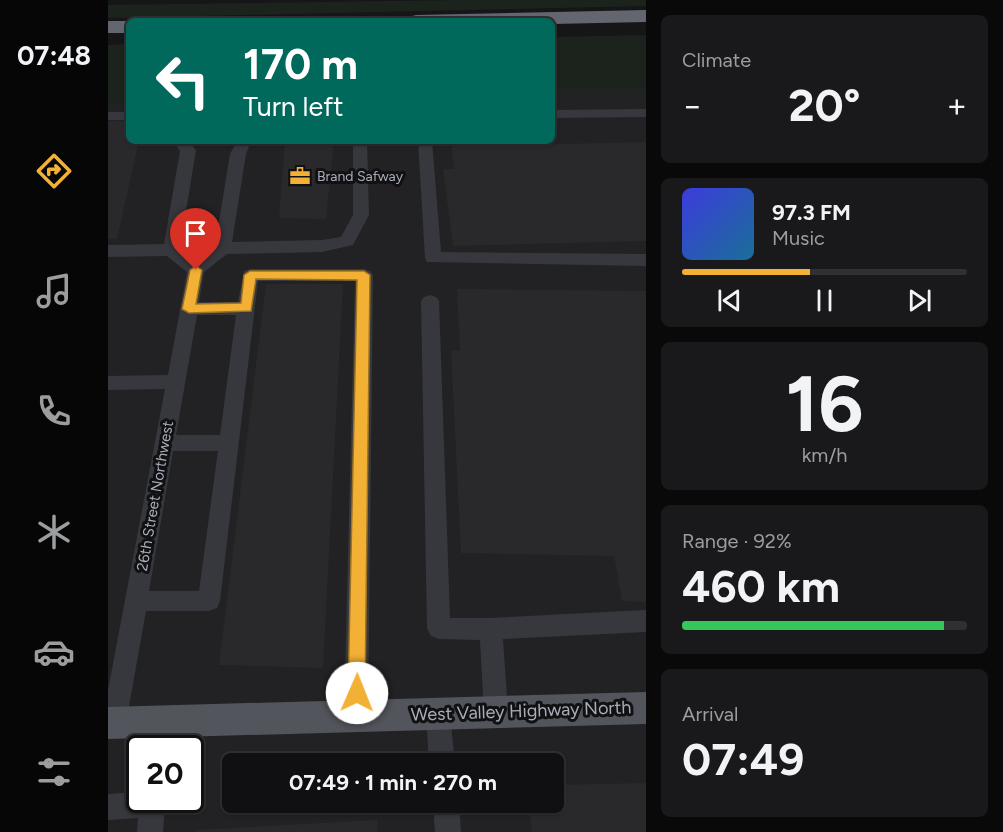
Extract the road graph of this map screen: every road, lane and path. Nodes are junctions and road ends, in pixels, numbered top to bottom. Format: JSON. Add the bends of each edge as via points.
{"nodes":[{"id":1,"x":646,"y":16,"type":"edge"},
{"id":2,"x":554,"y":18,"type":"edge"},
{"id":3,"x":108,"y":27,"type":"edge"},
{"id":4,"x":126,"y":27,"type":"edge"},
{"id":5,"x":646,"y":113,"type":"edge"},
{"id":6,"x":555,"y":114,"type":"edge"},
{"id":7,"x":108,"y":116,"type":"edge"},
{"id":8,"x":126,"y":116,"type":"edge"},
{"id":9,"x":183,"y":144,"type":"edge"},
{"id":10,"x":243,"y":144,"type":"edge"},
{"id":11,"x":360,"y":144,"type":"edge"},
{"id":12,"x":425,"y":144,"type":"edge"},
{"id":13,"x":224,"y":248,"type":"junction"},
{"id":14,"x":171,"y":250,"type":"junction"},
{"id":15,"x":108,"y":251,"type":"edge"},
{"id":16,"x":646,"y":260,"type":"edge"},
{"id":17,"x":196,"y":270,"type":"junction"},
{"id":18,"x":430,"y":301,"type":"dead end"},
{"id":19,"x":246,"y":308,"type":"junction"},
{"id":20,"x":189,"y":309,"type":"junction"},
{"id":21,"x":176,"y":382,"type":"junction"},
{"id":22,"x":108,"y":383,"type":"edge"},
{"id":23,"x":165,"y":443,"type":"junction"},
{"id":24,"x":229,"y":443,"type":"junction"},
{"id":25,"x":136,"y":601,"type":"junction"},
{"id":26,"x":646,"y":621,"type":"edge"},
{"id":27,"x":491,"y":629,"type":"junction"},
{"id":28,"x":646,"y":708,"type":"edge"},
{"id":29,"x":496,"y":712,"type":"junction"},
{"id":30,"x":438,"y":714,"type":"junction"},
{"id":31,"x":356,"y":716,"type":"junction"},
{"id":32,"x":111,"y":723,"type":"edge"},
{"id":33,"x":441,"y":753,"type":"edge"},
{"id":34,"x":108,"y":807,"type":"edge"},
{"id":35,"x":447,"y":813,"type":"edge"},
{"id":36,"x":150,"y":832,"type":"edge"},
{"id":37,"x":448,"y":832,"type":"edge"}],
"edges":[{"from":1,"to":2,"type":"highway"},
{"from":3,"to":4,"type":"highway"},
{"from":5,"to":6,"type":"street"},
{"from":7,"to":8,"type":"street"},
{"from":9,"to":14,"type":"street","via":[[189,150]]},
{"from":10,"to":13,"type":"street"},
{"from":11,"to":13,"type":"street","via":[[361,215],[347,241],[322,246]]},
{"from":12,"to":16,"type":"street","via":[[433,258]]},
{"from":13,"to":17,"type":"street"},
{"from":14,"to":15,"type":"street"},
{"from":14,"to":17,"type":"street"},
{"from":17,"to":20,"type":"street","name":"26th Street Northwest"},
{"from":18,"to":27,"type":"street","via":[[439,628]]},
{"from":19,"to":20,"type":"street"},
{"from":19,"to":24,"type":"street"},
{"from":19,"to":31,"type":"street","via":[[250,275],[364,275]]},
{"from":20,"to":21,"type":"street","name":"26th Street Northwest"},
{"from":21,"to":22,"type":"street"},
{"from":21,"to":23,"type":"street","name":"26th Street Northwest"},
{"from":23,"to":24,"type":"street"},
{"from":23,"to":25,"type":"street","name":"26th Street Northwest"},
{"from":24,"to":25,"type":"street","via":[[209,601]]},
{"from":25,"to":32,"type":"street","name":"26th Street Northwest"},
{"from":26,"to":27,"type":"street"},
{"from":27,"to":29,"type":"street"},
{"from":28,"to":29,"type":"main road","name":"West Valley Highway North"},
{"from":29,"to":30,"type":"main road","name":"West Valley Highway North"},
{"from":30,"to":31,"type":"main road","name":"West Valley Highway North"},
{"from":30,"to":33,"type":"street"},
{"from":31,"to":32,"type":"main road","name":"West Valley Highway North"},
{"from":34,"to":36,"type":"street","via":[[153,804]]},
{"from":35,"to":37,"type":"street"}]}
